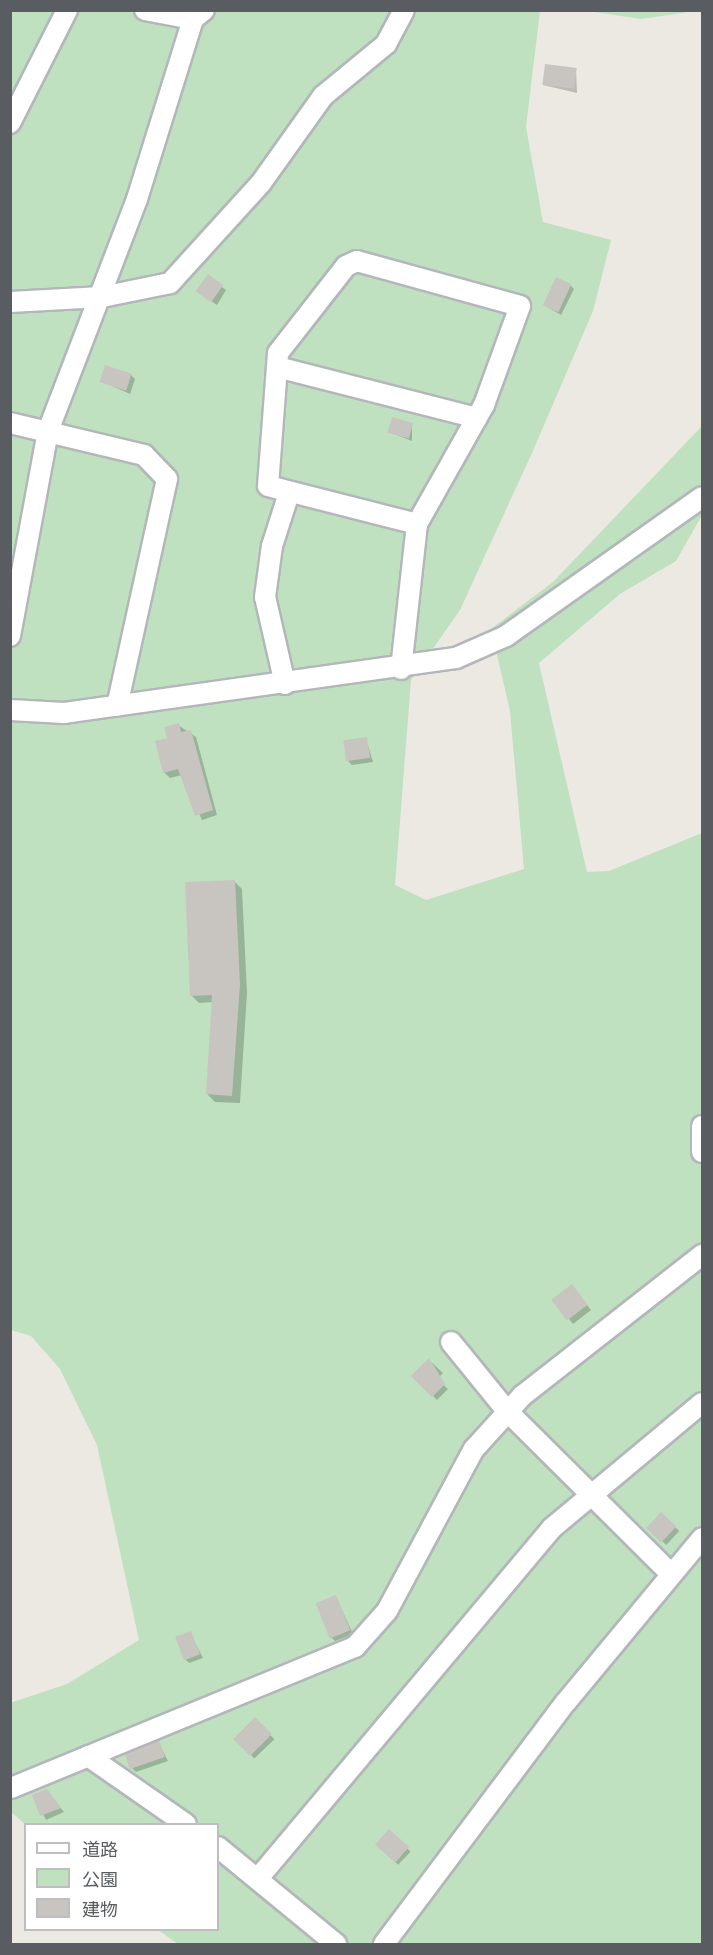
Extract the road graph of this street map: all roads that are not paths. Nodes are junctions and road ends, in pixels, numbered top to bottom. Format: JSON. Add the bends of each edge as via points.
{"nodes":[{"id":1,"x":67,"y":10,"type":"edge"},
{"id":2,"x":145,"y":10,"type":"edge"},
{"id":3,"x":404,"y":10,"type":"edge"},
{"id":4,"x":198,"y":14,"type":"edge"},
{"id":5,"x":10,"y":123,"type":"edge"},
{"id":6,"x":102,"y":297,"type":"junction"},
{"id":7,"x":10,"y":302,"type":"edge"},
{"id":8,"x":277,"y":367,"type":"junction"},
{"id":9,"x":477,"y":418,"type":"junction"},
{"id":10,"x":10,"y":423,"type":"edge"},
{"id":11,"x":48,"y":431,"type":"junction"},
{"id":12,"x":289,"y":493,"type":"junction"},
{"id":13,"x":702,"y":497,"type":"edge"},
{"id":14,"x":417,"y":524,"type":"junction"},
{"id":15,"x":10,"y":636,"type":"edge"},
{"id":16,"x":400,"y":669,"type":"junction"},
{"id":17,"x":285,"y":684,"type":"junction"},
{"id":18,"x":117,"y":706,"type":"junction"},
{"id":19,"x":10,"y":710,"type":"edge"},
{"id":20,"x":702,"y":1126,"type":"edge"},
{"id":21,"x":702,"y":1152,"type":"edge"},
{"id":22,"x":702,"y":1255,"type":"edge"},
{"id":23,"x":451,"y":1342,"type":"dead end"},
{"id":24,"x":702,"y":1403,"type":"edge"},
{"id":25,"x":507,"y":1411,"type":"junction"},
{"id":26,"x":592,"y":1496,"type":"junction"},
{"id":27,"x":702,"y":1538,"type":"edge"},
{"id":28,"x":671,"y":1574,"type":"junction"},
{"id":29,"x":88,"y":1756,"type":"junction"},
{"id":30,"x":11,"y":1788,"type":"edge"},
{"id":31,"x":185,"y":1823,"type":"edge"},
{"id":32,"x":219,"y":1848,"type":"edge"},
{"id":33,"x":260,"y":1876,"type":"junction"},
{"id":34,"x":336,"y":1944,"type":"edge"},
{"id":35,"x":384,"y":1944,"type":"edge"}],
"edges":[{"from":1,"to":5,"type":"street"},
{"from":2,"to":4,"type":"street"},
{"from":3,"to":6,"type":"street","via":[[386,44],[322,96],[261,183],[170,283]]},
{"from":4,"to":6,"type":"street"},
{"from":6,"to":7,"type":"street"},
{"from":6,"to":11,"type":"street"},
{"from":8,"to":9,"type":"street"},
{"from":8,"to":9,"type":"street","via":[[284,342],[346,266],[366,261],[520,306]]},
{"from":8,"to":12,"type":"street","via":[[265,472],[268,486]]},
{"from":9,"to":14,"type":"street"},
{"from":10,"to":11,"type":"street"},
{"from":11,"to":15,"type":"street"},
{"from":11,"to":18,"type":"street","via":[[144,455],[167,479]]},
{"from":12,"to":14,"type":"street"},
{"from":12,"to":17,"type":"street","via":[[272,546],[265,597]]},
{"from":13,"to":16,"type":"street","via":[[506,636],[456,658]]},
{"from":14,"to":16,"type":"street"},
{"from":16,"to":17,"type":"street"},
{"from":17,"to":18,"type":"street"},
{"from":18,"to":19,"type":"street","via":[[64,713]]},
{"from":20,"to":21,"type":"street"},
{"from":22,"to":25,"type":"street"},
{"from":23,"to":25,"type":"street"},
{"from":24,"to":26,"type":"street"},
{"from":25,"to":26,"type":"street"},
{"from":25,"to":29,"type":"street","via":[[474,1449],[387,1611],[369,1635],[354,1647]]},
{"from":26,"to":28,"type":"street"},
{"from":26,"to":33,"type":"street","via":[[552,1528]]},
{"from":27,"to":28,"type":"street"},
{"from":28,"to":35,"type":"street","via":[[566,1702]]},
{"from":29,"to":30,"type":"street"},
{"from":29,"to":31,"type":"street"},
{"from":32,"to":33,"type":"street"},
{"from":33,"to":34,"type":"street"}]}
